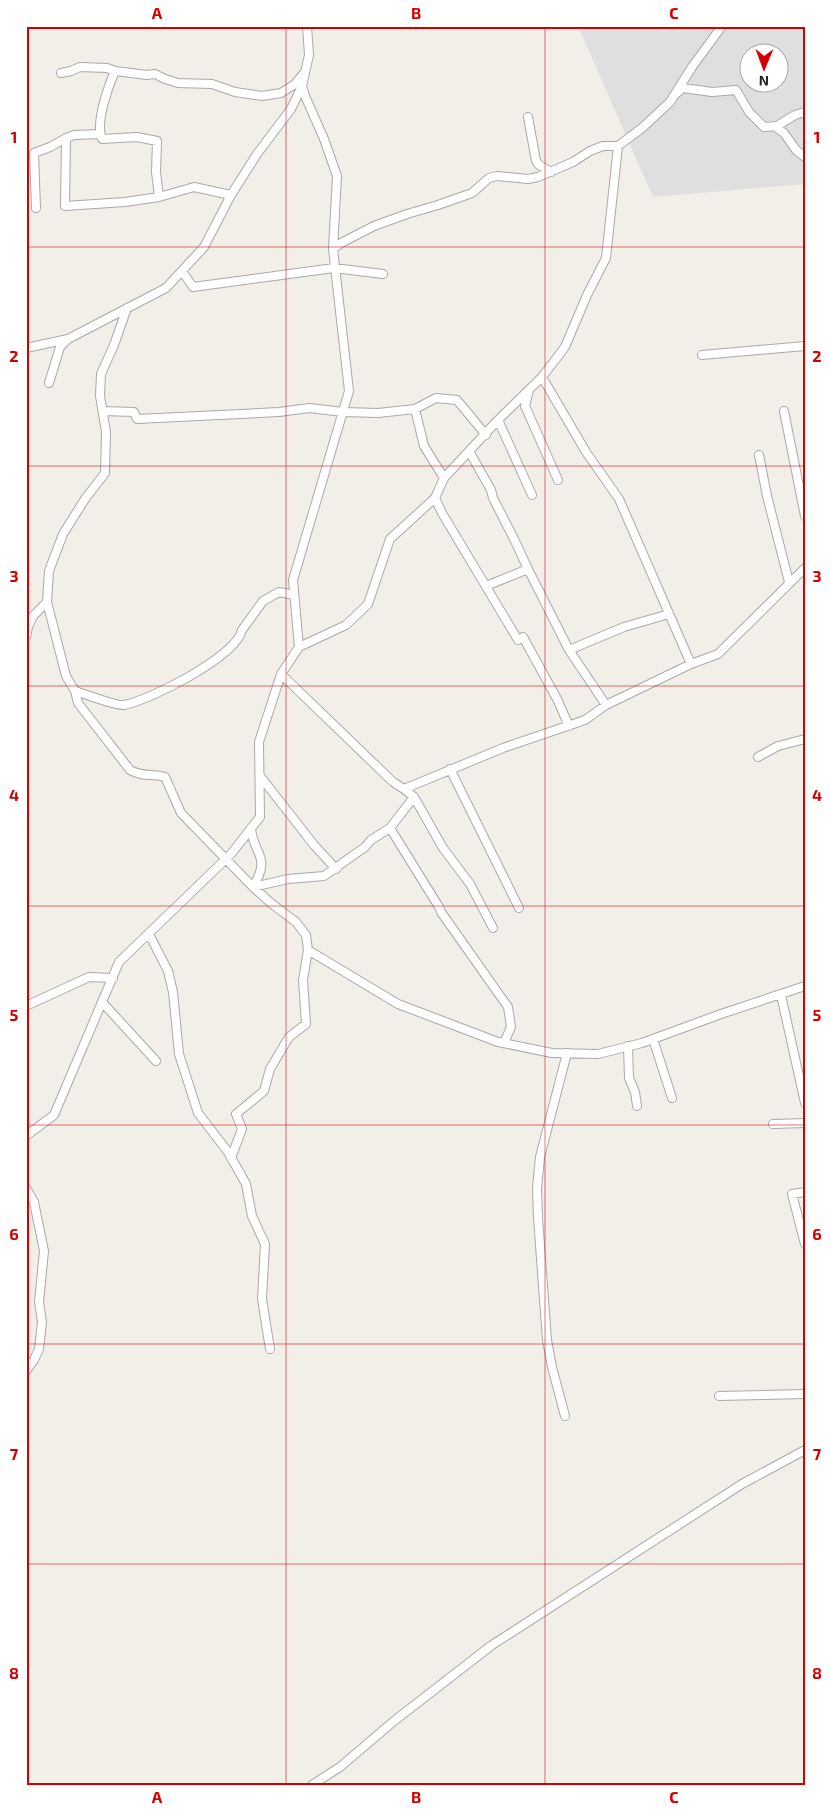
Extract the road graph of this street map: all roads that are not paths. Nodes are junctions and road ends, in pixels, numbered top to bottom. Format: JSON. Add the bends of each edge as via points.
{"nodes":[{"id":1,"x":307,"y":26,"type":"edge"},
{"id":2,"x":722,"y":26,"type":"edge"},
{"id":3,"x":115,"y":71,"type":"junction"},
{"id":4,"x":61,"y":72,"type":"dead end"},
{"id":5,"x":305,"y":72,"type":"junction"},
{"id":6,"x":302,"y":86,"type":"junction"},
{"id":7,"x":675,"y":94,"type":"junction"},
{"id":8,"x":805,"y":112,"type":"edge"},
{"id":9,"x":528,"y":117,"type":"dead end"},
{"id":10,"x":774,"y":126,"type":"junction"},
{"id":11,"x":100,"y":134,"type":"junction"},
{"id":12,"x":66,"y":138,"type":"junction"},
{"id":13,"x":618,"y":146,"type":"junction"},
{"id":14,"x":805,"y":157,"type":"edge"},
{"id":15,"x":551,"y":172,"type":"junction"},
{"id":16,"x":231,"y":195,"type":"junction"},
{"id":17,"x":159,"y":197,"type":"junction"},
{"id":18,"x":36,"y":208,"type":"dead end"},
{"id":19,"x":333,"y":249,"type":"junction"},
{"id":20,"x":334,"y":268,"type":"junction"},
{"id":21,"x":182,"y":270,"type":"junction"},
{"id":22,"x":383,"y":274,"type":"dead end"},
{"id":23,"x":127,"y":308,"type":"junction"},
{"id":24,"x":68,"y":339,"type":"junction"},
{"id":25,"x":805,"y":346,"type":"edge"},
{"id":26,"x":26,"y":348,"type":"edge"},
{"id":27,"x":702,"y":355,"type":"dead end"},
{"id":28,"x":542,"y":377,"type":"junction"},
{"id":29,"x":48,"y":383,"type":"dead end"},
{"id":30,"x":529,"y":390,"type":"junction"},
{"id":31,"x":416,"y":410,"type":"junction"},
{"id":32,"x":103,"y":411,"type":"junction"},
{"id":33,"x":784,"y":411,"type":"dead end"},
{"id":34,"x":342,"y":412,"type":"junction"},
{"id":35,"x":498,"y":420,"type":"junction"},
{"id":36,"x":486,"y":434,"type":"junction"},
{"id":37,"x":469,"y":451,"type":"junction"},
{"id":38,"x":759,"y":455,"type":"dead end"},
{"id":39,"x":444,"y":478,"type":"junction"},
{"id":40,"x":558,"y":480,"type":"dead end"},
{"id":41,"x":532,"y":495,"type":"dead end"},
{"id":42,"x":435,"y":498,"type":"junction"},
{"id":43,"x":805,"y":516,"type":"edge"},
{"id":44,"x":528,"y":568,"type":"junction"},
{"id":45,"x":805,"y":568,"type":"edge"},
{"id":46,"x":789,"y":582,"type":"junction"},
{"id":47,"x":486,"y":586,"type":"junction"},
{"id":48,"x":294,"y":595,"type":"junction"},
{"id":49,"x":46,"y":602,"type":"junction"},
{"id":50,"x":669,"y":614,"type":"junction"},
{"id":51,"x":26,"y":637,"type":"edge"},
{"id":52,"x":299,"y":647,"type":"junction"},
{"id":53,"x":569,"y":650,"type":"junction"},
{"id":54,"x":692,"y":664,"type":"junction"},
{"id":55,"x":281,"y":674,"type":"junction"},
{"id":56,"x":75,"y":691,"type":"junction"},
{"id":57,"x":606,"y":705,"type":"junction"},
{"id":58,"x":569,"y":726,"type":"junction"},
{"id":59,"x":805,"y":739,"type":"edge"},
{"id":60,"x":758,"y":757,"type":"dead end"},
{"id":61,"x":450,"y":769,"type":"junction"},
{"id":62,"x":260,"y":776,"type":"junction"},
{"id":63,"x":404,"y":789,"type":"junction"},
{"id":64,"x":414,"y":797,"type":"junction"},
{"id":65,"x":251,"y":828,"type":"junction"},
{"id":66,"x":390,"y":828,"type":"junction"},
{"id":67,"x":226,"y":859,"type":"junction"},
{"id":68,"x":336,"y":869,"type":"junction"},
{"id":69,"x":253,"y":887,"type":"junction"},
{"id":70,"x":518,"y":908,"type":"dead end"},
{"id":71,"x":493,"y":928,"type":"dead end"},
{"id":72,"x":149,"y":934,"type":"junction"},
{"id":73,"x":308,"y":950,"type":"junction"},
{"id":74,"x":113,"y":978,"type":"junction"},
{"id":75,"x":805,"y":986,"type":"edge"},
{"id":76,"x":781,"y":995,"type":"junction"},
{"id":77,"x":102,"y":1002,"type":"junction"},
{"id":78,"x":26,"y":1006,"type":"edge"},
{"id":79,"x":653,"y":1039,"type":"junction"},
{"id":80,"x":504,"y":1043,"type":"junction"},
{"id":81,"x":628,"y":1046,"type":"junction"},
{"id":82,"x":567,"y":1054,"type":"junction"},
{"id":83,"x":156,"y":1061,"type":"dead end"},
{"id":84,"x":672,"y":1098,"type":"dead end"},
{"id":85,"x":805,"y":1103,"type":"edge"},
{"id":86,"x":637,"y":1106,"type":"dead end"},
{"id":87,"x":805,"y":1123,"type":"edge"},
{"id":88,"x":773,"y":1124,"type":"dead end"},
{"id":89,"x":26,"y":1136,"type":"edge"},
{"id":90,"x":231,"y":1158,"type":"junction"},
{"id":91,"x":26,"y":1188,"type":"edge"},
{"id":92,"x":805,"y":1192,"type":"edge"},
{"id":93,"x":805,"y":1244,"type":"edge"},
{"id":94,"x":270,"y":1349,"type":"dead end"},
{"id":95,"x":26,"y":1370,"type":"edge"},
{"id":96,"x":805,"y":1394,"type":"edge"},
{"id":97,"x":720,"y":1396,"type":"dead end"},
{"id":98,"x":565,"y":1416,"type":"dead end"},
{"id":99,"x":805,"y":1450,"type":"edge"},
{"id":100,"x":312,"y":1785,"type":"edge"}],
"edges":[{"from":1,"to":5,"type":"street","via":[[309,55]]},
{"from":2,"to":7,"type":"street"},
{"from":3,"to":4,"type":"street","via":[[86,67]]},
{"from":3,"to":5,"type":"street","via":[[155,74],[178,83],[212,84],[262,96],[281,93]]},
{"from":3,"to":11,"type":"street","via":[[107,90]]},
{"from":5,"to":6,"type":"street"},
{"from":6,"to":16,"type":"street","via":[[291,109]]},
{"from":6,"to":19,"type":"street","via":[[337,176]]},
{"from":7,"to":10,"type":"street","via":[[683,88],[712,92],[736,90],[755,120],[764,127]]},
{"from":7,"to":13,"type":"street","via":[[660,113]]},
{"from":8,"to":10,"type":"street"},
{"from":9,"to":15,"type":"street","via":[[536,161]]},
{"from":10,"to":14,"type":"street"},
{"from":11,"to":12,"type":"street"},
{"from":11,"to":17,"type":"street","via":[[102,139],[137,137],[157,140]]},
{"from":12,"to":17,"type":"street","via":[[65,206]]},
{"from":12,"to":18,"type":"street","via":[[34,153]]},
{"from":13,"to":15,"type":"street","via":[[603,146],[590,151]]},
{"from":13,"to":28,"type":"street","via":[[606,258],[566,346]]},
{"from":15,"to":19,"type":"street","via":[[528,179],[489,178],[472,193],[374,226]]},
{"from":16,"to":17,"type":"street","via":[[194,187]]},
{"from":16,"to":21,"type":"street","via":[[204,248]]},
{"from":19,"to":20,"type":"street"},
{"from":20,"to":21,"type":"street","via":[[194,287]]},
{"from":20,"to":22,"type":"street"},
{"from":20,"to":34,"type":"street","via":[[349,391]]},
{"from":21,"to":23,"type":"street","via":[[166,288]]},
{"from":23,"to":24,"type":"street"},
{"from":23,"to":32,"type":"street","via":[[101,374]]},
{"from":24,"to":26,"type":"street"},
{"from":24,"to":29,"type":"street","via":[[60,348]]},
{"from":25,"to":27,"type":"street"},
{"from":28,"to":30,"type":"street"},
{"from":28,"to":50,"type":"street","via":[[586,452],[619,499]]},
{"from":30,"to":35,"type":"street"},
{"from":30,"to":40,"type":"street","via":[[525,406]]},
{"from":31,"to":34,"type":"street"},
{"from":31,"to":36,"type":"street","via":[[436,398],[457,400]]},
{"from":31,"to":39,"type":"street","via":[[424,446]]},
{"from":32,"to":34,"type":"street","via":[[134,412],[137,419],[309,408]]},
{"from":32,"to":49,"type":"street","via":[[105,473],[63,534],[49,571]]},
{"from":33,"to":43,"type":"street"},
{"from":34,"to":48,"type":"street","via":[[293,580]]},
{"from":35,"to":36,"type":"street"},
{"from":35,"to":41,"type":"street"},
{"from":36,"to":37,"type":"street"},
{"from":37,"to":39,"type":"street"},
{"from":37,"to":44,"type":"street"},
{"from":38,"to":46,"type":"street"},
{"from":39,"to":42,"type":"street"},
{"from":42,"to":47,"type":"street"},
{"from":42,"to":52,"type":"street","via":[[390,539],[368,604],[346,625]]},
{"from":44,"to":47,"type":"street"},
{"from":44,"to":53,"type":"street"},
{"from":45,"to":46,"type":"street"},
{"from":46,"to":54,"type":"street","via":[[718,654]]},
{"from":47,"to":58,"type":"street","via":[[521,638]]},
{"from":48,"to":52,"type":"street"},
{"from":48,"to":56,"type":"street","via":[[279,592],[263,601],[241,636],[218,660],[162,691],[122,706]]},
{"from":49,"to":51,"type":"street","via":[[33,616]]},
{"from":49,"to":56,"type":"street","via":[[66,676]]},
{"from":50,"to":53,"type":"street","via":[[624,627]]},
{"from":50,"to":54,"type":"street"},
{"from":52,"to":55,"type":"street"},
{"from":53,"to":57,"type":"street"},
{"from":54,"to":57,"type":"street"},
{"from":55,"to":62,"type":"street","via":[[259,742]]},
{"from":55,"to":63,"type":"street"},
{"from":56,"to":67,"type":"street","via":[[78,703],[130,770],[141,776],[165,778],[181,813]]},
{"from":57,"to":58,"type":"street","via":[[586,720]]},
{"from":58,"to":61,"type":"street"},
{"from":59,"to":60,"type":"street","via":[[778,746]]},
{"from":61,"to":63,"type":"street"},
{"from":61,"to":70,"type":"street"},
{"from":62,"to":65,"type":"street","via":[[260,817]]},
{"from":62,"to":68,"type":"street"},
{"from":63,"to":64,"type":"street"},
{"from":64,"to":66,"type":"street"},
{"from":64,"to":71,"type":"street","via":[[443,848],[470,884]]},
{"from":65,"to":67,"type":"street"},
{"from":65,"to":69,"type":"street","via":[[261,860],[260,874]]},
{"from":66,"to":68,"type":"street"},
{"from":66,"to":80,"type":"street","via":[[441,912],[508,1007],[511,1027]]},
{"from":67,"to":69,"type":"street"},
{"from":67,"to":72,"type":"street"},
{"from":68,"to":69,"type":"street","via":[[324,876],[288,879]]},
{"from":69,"to":73,"type":"street","via":[[296,922],[306,935]]},
{"from":72,"to":74,"type":"street","via":[[120,962]]},
{"from":72,"to":90,"type":"street","via":[[168,971],[179,1054],[198,1113]]},
{"from":73,"to":80,"type":"street","via":[[398,1004]]},
{"from":73,"to":90,"type":"street","via":[[302,980],[306,1024],[289,1037],[270,1069],[264,1091],[236,1114],[242,1129]]},
{"from":74,"to":77,"type":"street"},
{"from":74,"to":78,"type":"street","via":[[89,977]]},
{"from":75,"to":76,"type":"street"},
{"from":76,"to":79,"type":"street"},
{"from":76,"to":85,"type":"street"},
{"from":77,"to":83,"type":"street"},
{"from":77,"to":89,"type":"street","via":[[54,1114]]},
{"from":79,"to":81,"type":"street"},
{"from":79,"to":84,"type":"street"},
{"from":80,"to":82,"type":"street"},
{"from":81,"to":82,"type":"street","via":[[598,1054]]},
{"from":81,"to":86,"type":"street","via":[[629,1078]]},
{"from":82,"to":98,"type":"street","via":[[540,1157],[537,1188],[547,1340]]},
{"from":87,"to":88,"type":"street"},
{"from":90,"to":94,"type":"street","via":[[246,1184],[252,1216],[266,1244],[262,1299]]},
{"from":91,"to":95,"type":"street","via":[[34,1202],[44,1251],[39,1349]]},
{"from":92,"to":93,"type":"street","via":[[792,1194]]},
{"from":96,"to":97,"type":"street"},
{"from":99,"to":100,"type":"street","via":[[736,1488],[492,1645],[340,1767]]}]}
